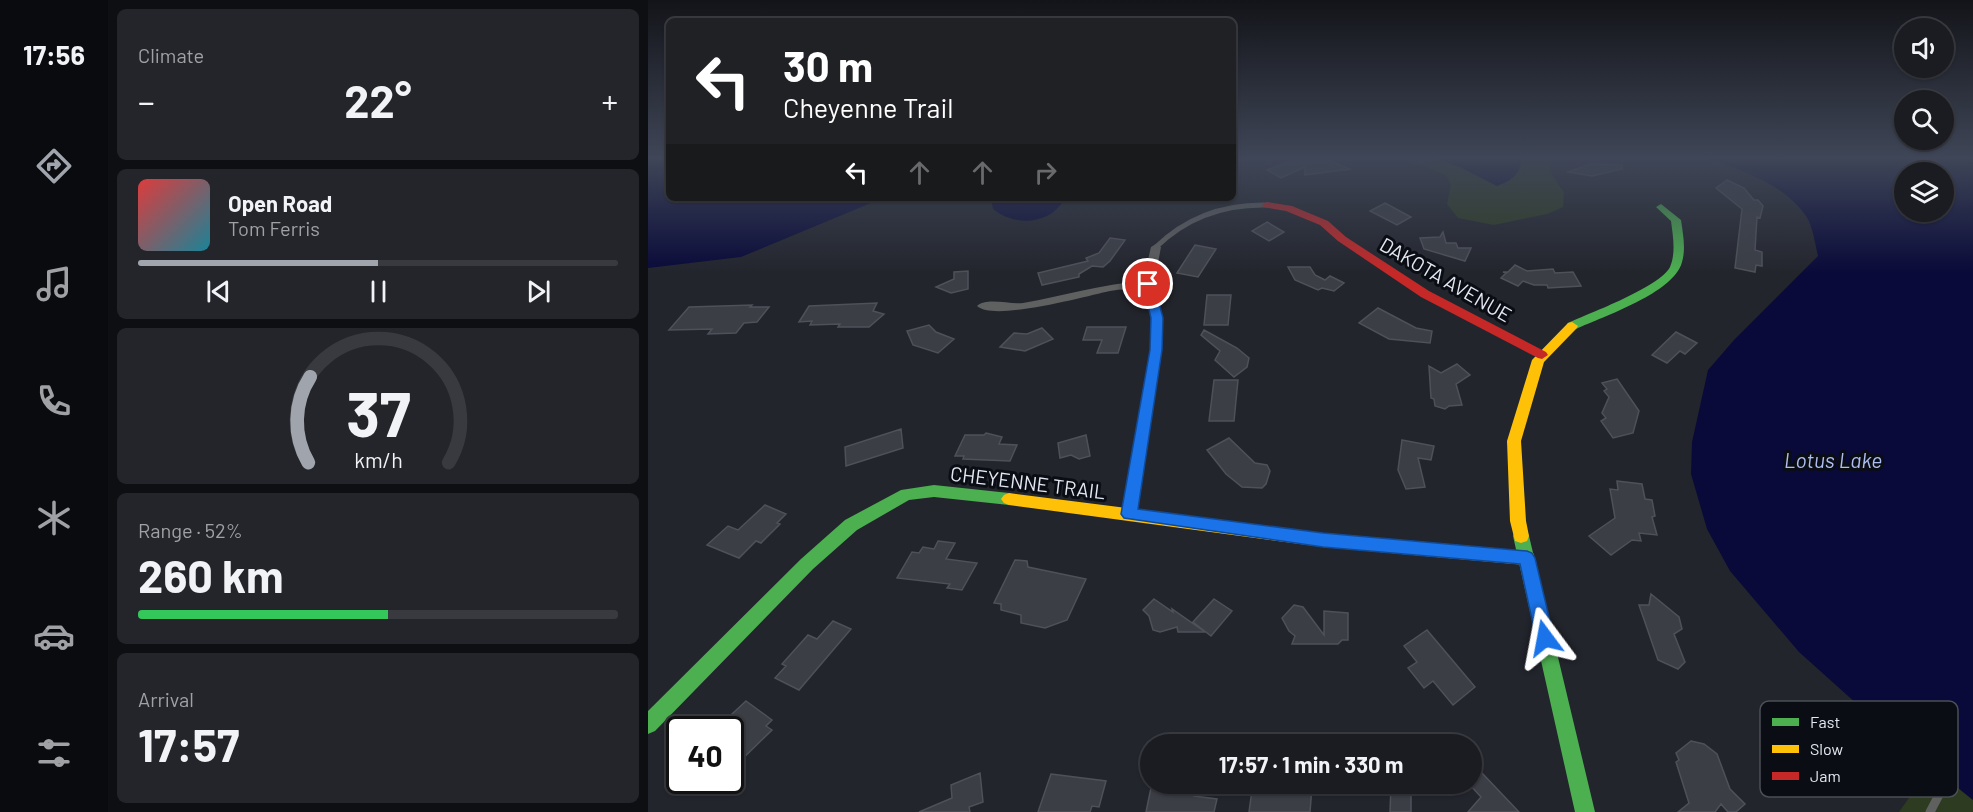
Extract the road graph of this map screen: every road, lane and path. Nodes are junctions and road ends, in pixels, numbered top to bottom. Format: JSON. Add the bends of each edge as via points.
{"nodes":[{"id":1,"x":1267,"y":205,"type":"joint"},
{"id":2,"x":1661,"y":207,"type":"dead end"},
{"id":3,"x":1156,"y":247,"type":"joint"},
{"id":4,"x":1148,"y":284,"type":"junction"},
{"id":5,"x":983,"y":306,"type":"dead end"},
{"id":6,"x":1542,"y":355,"type":"junction"},
{"id":7,"x":1129,"y":514,"type":"junction"},
{"id":8,"x":1527,"y":558,"type":"junction"},
{"id":9,"x":648,"y":724,"type":"edge"},
{"id":10,"x":1938,"y":797,"type":"edge"},
{"id":11,"x":1585,"y":812,"type":"edge"},
{"id":12,"x":1930,"y":812,"type":"edge"}],
"edges":[{"from":1,"to":3,"type":"lane","via":[[1249,204],[1206,213],[1184,223]]},
{"from":1,"to":6,"type":"street","name":"DAKOTA AVENUE","via":[[1288,208],[1324,223],[1425,294]]},
{"from":2,"to":6,"type":"street","via":[[1676,220],[1679,239],[1680,249],[1671,274],[1651,288],[1570,327]]},
{"from":3,"to":4,"type":"street"},
{"from":4,"to":5,"type":"street","via":[[1113,287],[1020,307]]},
{"from":4,"to":7,"type":"street","via":[[1157,318],[1156,350]]},
{"from":6,"to":8,"type":"street","via":[[1514,441],[1518,521]]},
{"from":7,"to":8,"type":"street","name":"CHEYENNE TRAIL","via":[[1323,540]]},
{"from":7,"to":9,"type":"street","name":"CHEYENNE TRAIL","via":[[934,491],[906,494],[851,525],[807,564]]},
{"from":8,"to":11,"type":"street"},
{"from":10,"to":12,"type":"lane"}]}
